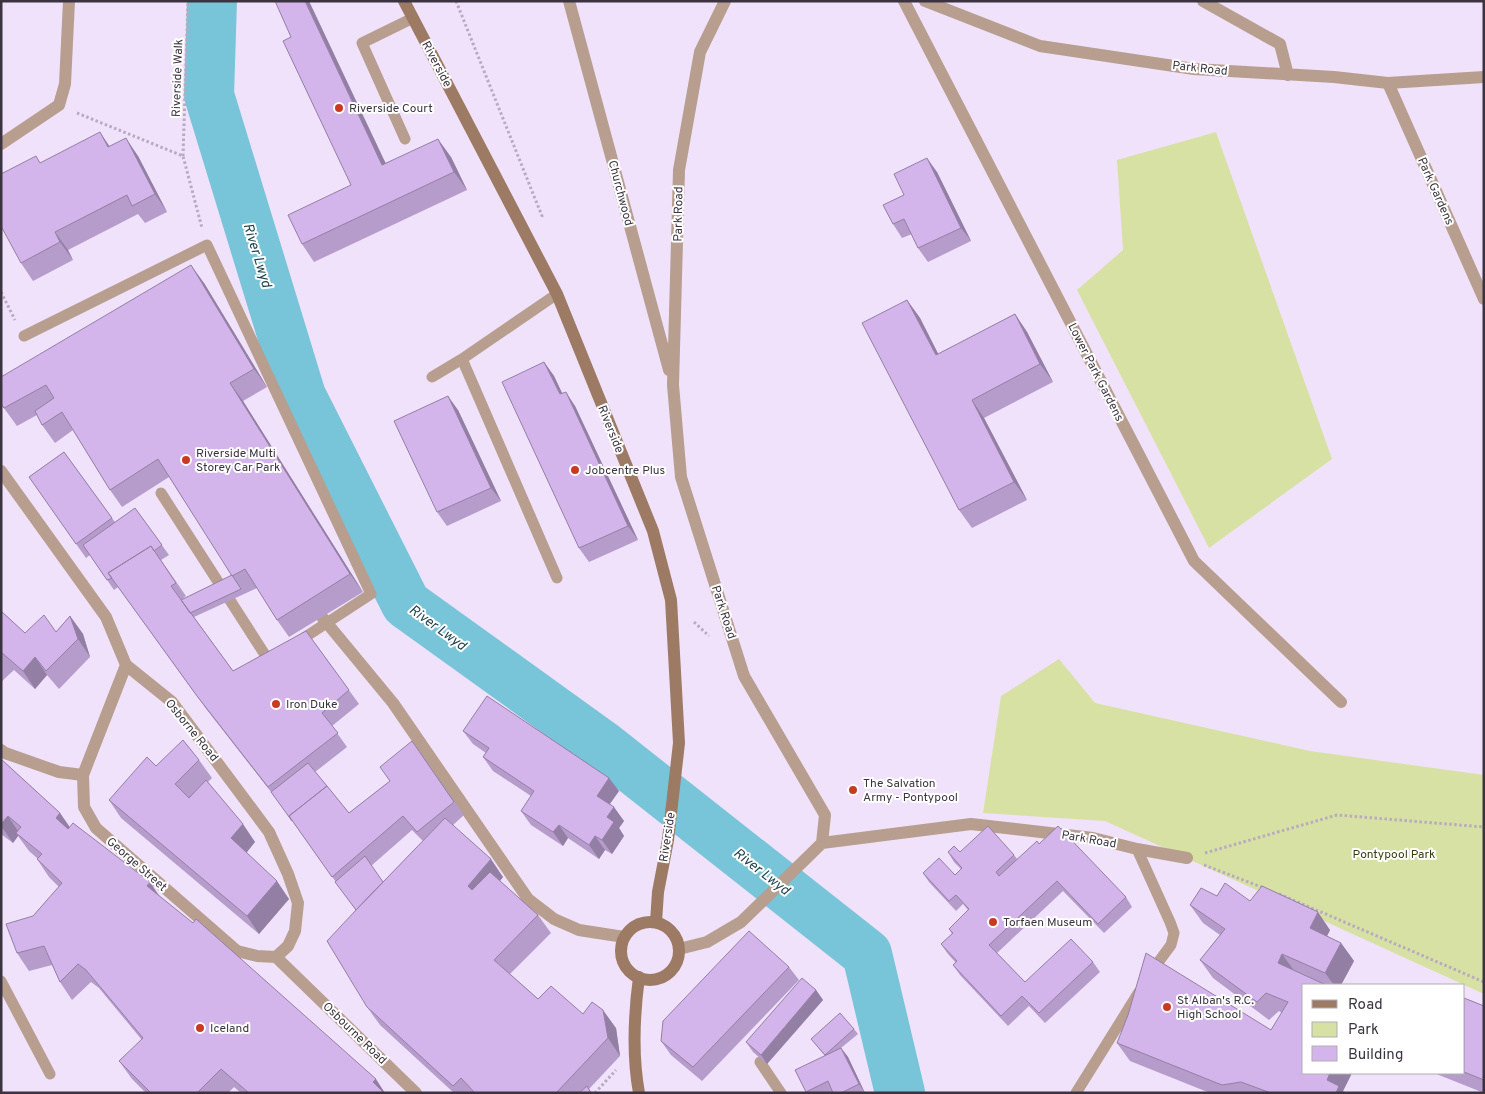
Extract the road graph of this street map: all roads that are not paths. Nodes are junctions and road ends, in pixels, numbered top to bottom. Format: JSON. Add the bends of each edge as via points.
{"nodes":[{"id":1,"x":69,"y":1,"type":"edge"},
{"id":2,"x":404,"y":1,"type":"edge"},
{"id":3,"x":569,"y":1,"type":"edge"},
{"id":4,"x":725,"y":1,"type":"edge"},
{"id":5,"x":904,"y":1,"type":"edge"},
{"id":6,"x":924,"y":1,"type":"edge"},
{"id":7,"x":1203,"y":1,"type":"edge"},
{"id":8,"x":413,"y":18,"type":"junction"},
{"id":9,"x":1288,"y":74,"type":"junction"},
{"id":10,"x":1484,"y":77,"type":"edge"},
{"id":11,"x":1388,"y":83,"type":"junction"},
{"id":12,"x":405,"y":139,"type":"dead end"},
{"id":13,"x":1,"y":144,"type":"edge"},
{"id":14,"x":556,"y":294,"type":"junction"},
{"id":15,"x":1484,"y":299,"type":"edge"},
{"id":16,"x":24,"y":336,"type":"road end"},
{"id":17,"x":462,"y":358,"type":"junction"},
{"id":18,"x":432,"y":376,"type":"dead end"},
{"id":19,"x":673,"y":385,"type":"junction"},
{"id":20,"x":1,"y":471,"type":"edge"},
{"id":21,"x":162,"y":493,"type":"edge"},
{"id":22,"x":557,"y":578,"type":"dead end"},
{"id":23,"x":324,"y":620,"type":"junction"},
{"id":24,"x":126,"y":665,"type":"junction"},
{"id":25,"x":1341,"y":702,"type":"dead end"},
{"id":26,"x":3,"y":754,"type":"edge"},
{"id":27,"x":83,"y":775,"type":"junction"},
{"id":28,"x":822,"y":843,"type":"junction"},
{"id":29,"x":1137,"y":849,"type":"junction"},
{"id":30,"x":1187,"y":858,"type":"road end"},
{"id":31,"x":656,"y":922,"type":"junction"},
{"id":32,"x":624,"y":937,"type":"junction"},
{"id":33,"x":679,"y":949,"type":"junction"},
{"id":34,"x":276,"y":956,"type":"junction"},
{"id":35,"x":639,"y":977,"type":"junction"},
{"id":36,"x":1,"y":981,"type":"edge"},
{"id":37,"x":760,"y":1062,"type":"edge"},
{"id":38,"x":50,"y":1074,"type":"dead end"},
{"id":39,"x":416,"y":1093,"type":"edge"},
{"id":40,"x":639,"y":1093,"type":"edge"},
{"id":41,"x":781,"y":1093,"type":"edge"},
{"id":42,"x":1076,"y":1093,"type":"edge"}],
"edges":[{"from":1,"to":13,"type":"street","via":[[65,84],[59,105]]},
{"from":2,"to":8,"type":"street","name":"Riverside"},
{"from":3,"to":19,"type":"street","name":"Churchwood"},
{"from":4,"to":19,"type":"street","name":"Park Road","via":[[700,52],[679,170]]},
{"from":5,"to":25,"type":"street","name":"Lower Park Gardens","via":[[1194,561]]},
{"from":6,"to":9,"type":"street","name":"Park Road","via":[[1040,46],[1194,68]]},
{"from":7,"to":9,"type":"street","via":[[1280,44]]},
{"from":8,"to":12,"type":"lane","via":[[362,43]]},
{"from":8,"to":14,"type":"street","name":"Riverside"},
{"from":9,"to":11,"type":"street","name":"Park Road"},
{"from":10,"to":11,"type":"street","name":"Park Road"},
{"from":11,"to":15,"type":"street","name":"Park Gardens"},
{"from":14,"to":17,"type":"lane"},
{"from":14,"to":31,"type":"street","name":"Riverside","via":[[653,531],[671,600],[678,743]]},
{"from":16,"to":23,"type":"lane","via":[[207,245],[372,594]]},
{"from":17,"to":18,"type":"lane"},
{"from":17,"to":22,"type":"lane"},
{"from":19,"to":28,"type":"street","name":"Park Road","via":[[681,478],[744,676],[825,816]]},
{"from":20,"to":24,"type":"street","name":"Osborne Road","via":[[106,617]]},
{"from":21,"to":23,"type":"lane","via":[[269,660]]},
{"from":23,"to":32,"type":"street","via":[[393,703],[528,899],[554,919],[578,930]]},
{"from":24,"to":27,"type":"street"},
{"from":24,"to":34,"type":"street","name":"Osborne Road","via":[[172,702],[270,832],[298,903],[295,931],[288,946]]},
{"from":26,"to":27,"type":"street","via":[[59,772]]},
{"from":27,"to":34,"type":"street","name":"George Street","via":[[84,807],[96,828],[237,950],[257,956]]},
{"from":28,"to":29,"type":"street","name":"Park Road","via":[[971,824],[1093,838]]},
{"from":28,"to":33,"type":"street","via":[[741,922],[708,942]]},
{"from":29,"to":30,"type":"street","name":"Park Road"},
{"from":29,"to":42,"type":"lane","via":[[1174,934],[1171,946]]},
{"from":31,"to":32,"type":"street","via":[[638,925]]},
{"from":31,"to":33,"type":"street","via":[[672,932]]},
{"from":32,"to":35,"type":"street","via":[[622,956],[625,964]]},
{"from":33,"to":35,"type":"street","via":[[674,967],[667,974],[658,978]]},
{"from":34,"to":39,"type":"street","name":"Osbourne Road"},
{"from":35,"to":40,"type":"street","via":[[635,1006]]},
{"from":36,"to":38,"type":"lane"},
{"from":37,"to":41,"type":"lane"}]}
